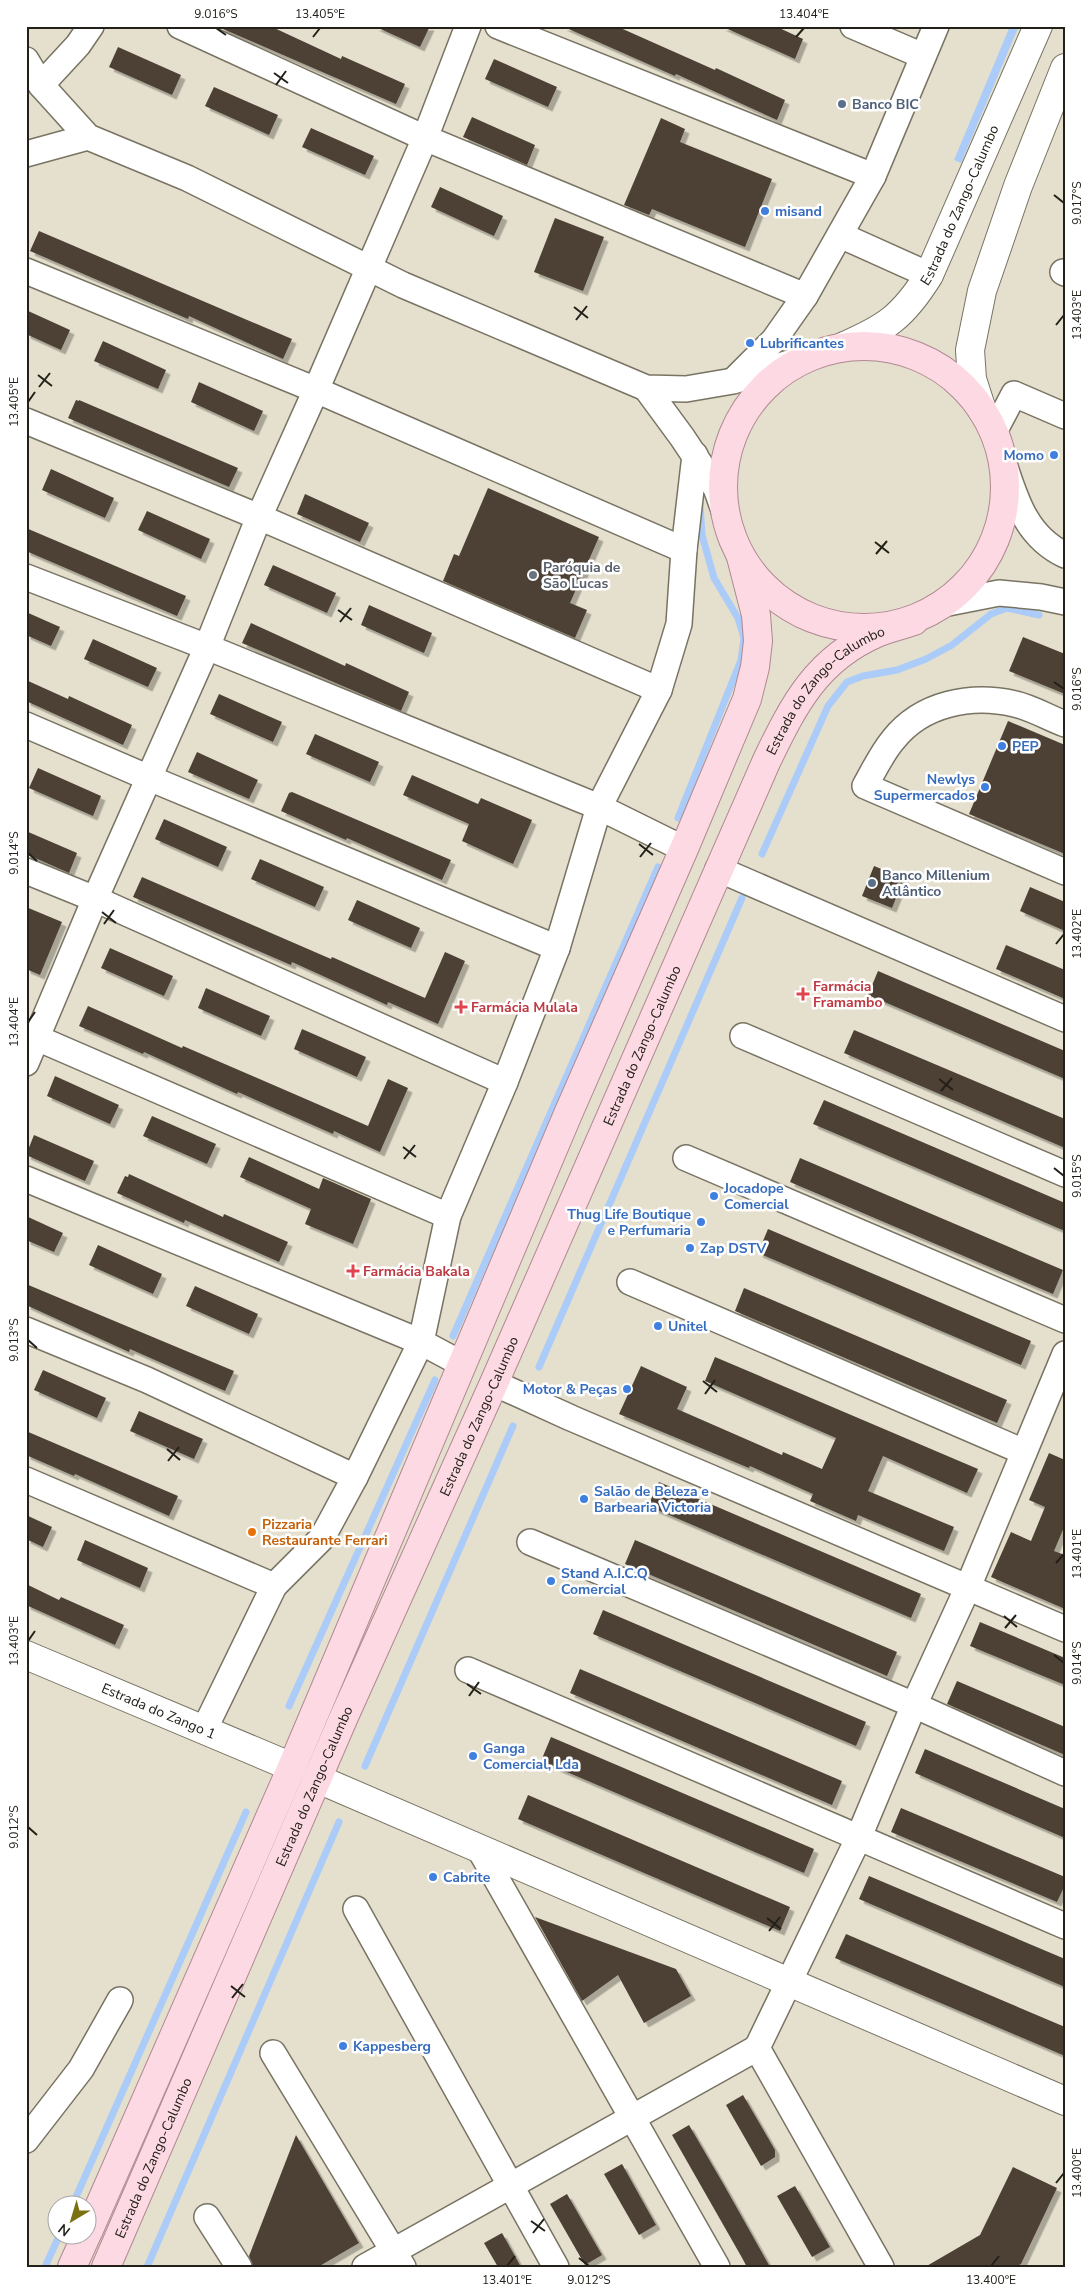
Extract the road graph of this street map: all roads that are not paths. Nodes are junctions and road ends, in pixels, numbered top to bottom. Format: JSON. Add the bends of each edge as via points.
{"nodes":[{"id":1,"x":91,"y":26,"type":"edge"},
{"id":2,"x":180,"y":26,"type":"edge"},
{"id":3,"x":468,"y":26,"type":"edge"},
{"id":4,"x":498,"y":26,"type":"edge"},
{"id":5,"x":853,"y":26,"type":"edge"},
{"id":6,"x":936,"y":26,"type":"edge"},
{"id":7,"x":1038,"y":26,"type":"edge"},
{"id":8,"x":924,"y":56,"type":"junction"},
{"id":9,"x":26,"y":60,"type":"edge"},
{"id":10,"x":1065,"y":68,"type":"edge"},
{"id":11,"x":41,"y":85,"type":"junction"},
{"id":12,"x":88,"y":137,"type":"junction"},
{"id":13,"x":425,"y":138,"type":"junction"},
{"id":14,"x":26,"y":154,"type":"edge"},
{"id":15,"x":873,"y":176,"type":"junction"},
{"id":16,"x":840,"y":235,"type":"junction"},
{"id":17,"x":369,"y":270,"type":"junction"},
{"id":18,"x":26,"y":271,"type":"edge"},
{"id":19,"x":928,"y":275,"type":"junction"},
{"id":20,"x":806,"y":296,"type":"junction"},
{"id":21,"x":842,"y":347,"type":"junction"},
{"id":22,"x":805,"y":358,"type":"junction"},
{"id":23,"x":733,"y":381,"type":"junction"},
{"id":24,"x":646,"y":388,"type":"junction"},
{"id":25,"x":316,"y":390,"type":"junction"},
{"id":26,"x":1065,"y":416,"type":"edge"},
{"id":27,"x":26,"y":421,"type":"edge"},
{"id":28,"x":988,"y":421,"type":"junction"},
{"id":29,"x":695,"y":455,"type":"junction"},
{"id":30,"x":1004,"y":464,"type":"junction"},
{"id":31,"x":725,"y":514,"type":"junction"},
{"id":32,"x":259,"y":517,"type":"junction"},
{"id":33,"x":684,"y":550,"type":"junction"},
{"id":34,"x":1065,"y":555,"type":"edge"},
{"id":35,"x":741,"y":558,"type":"junction"},
{"id":36,"x":26,"y":577,"type":"edge"},
{"id":37,"x":1065,"y":602,"type":"edge"},
{"id":38,"x":948,"y":603,"type":"junction"},
{"id":39,"x":914,"y":620,"type":"junction"},
{"id":40,"x":207,"y":647,"type":"junction"},
{"id":41,"x":659,"y":690,"type":"junction"},
{"id":42,"x":26,"y":724,"type":"edge"},
{"id":43,"x":1065,"y":724,"type":"edge"},
{"id":44,"x":149,"y":778,"type":"junction"},
{"id":45,"x":599,"y":807,"type":"junction"},
{"id":46,"x":684,"y":849,"type":"junction"},
{"id":47,"x":718,"y":869,"type":"junction"},
{"id":48,"x":26,"y":871,"type":"edge"},
{"id":49,"x":1065,"y":872,"type":"edge"},
{"id":50,"x":95,"y":899,"type":"junction"},
{"id":51,"x":557,"y":948,"type":"junction"},
{"id":52,"x":1065,"y":1019,"type":"edge"},
{"id":53,"x":743,"y":1036,"type":"dead end"},
{"id":54,"x":37,"y":1038,"type":"junction"},
{"id":55,"x":26,"y":1063,"type":"edge"},
{"id":56,"x":505,"y":1082,"type":"junction"},
{"id":57,"x":686,"y":1158,"type":"dead end"},
{"id":58,"x":1065,"y":1174,"type":"edge"},
{"id":59,"x":26,"y":1179,"type":"edge"},
{"id":60,"x":448,"y":1216,"type":"junction"},
{"id":61,"x":630,"y":1282,"type":"dead end"},
{"id":62,"x":1065,"y":1320,"type":"edge"},
{"id":63,"x":26,"y":1330,"type":"edge"},
{"id":64,"x":421,"y":1342,"type":"junction"},
{"id":65,"x":1065,"y":1354,"type":"edge"},
{"id":66,"x":462,"y":1364,"type":"junction"},
{"id":67,"x":494,"y":1383,"type":"junction"},
{"id":68,"x":1024,"y":1452,"type":"junction"},
{"id":69,"x":355,"y":1477,"type":"junction"},
{"id":70,"x":26,"y":1480,"type":"edge"},
{"id":71,"x":530,"y":1542,"type":"dead end"},
{"id":72,"x":274,"y":1586,"type":"junction"},
{"id":73,"x":968,"y":1587,"type":"junction"},
{"id":74,"x":1065,"y":1629,"type":"edge"},
{"id":75,"x":26,"y":1655,"type":"edge"},
{"id":76,"x":468,"y":1670,"type":"dead end"},
{"id":77,"x":914,"y":1705,"type":"junction"},
{"id":78,"x":204,"y":1730,"type":"junction"},
{"id":79,"x":292,"y":1768,"type":"junction"},
{"id":80,"x":1065,"y":1773,"type":"edge"},
{"id":81,"x":318,"y":1779,"type":"junction"},
{"id":82,"x":858,"y":1839,"type":"junction"},
{"id":83,"x":479,"y":1848,"type":"junction"},
{"id":84,"x":356,"y":1909,"type":"dead end"},
{"id":85,"x":1065,"y":1926,"type":"edge"},
{"id":86,"x":790,"y":1982,"type":"junction"},
{"id":87,"x":120,"y":2000,"type":"dead end"},
{"id":88,"x":757,"y":2048,"type":"junction"},
{"id":89,"x":273,"y":2053,"type":"dead end"},
{"id":90,"x":1065,"y":2101,"type":"edge"},
{"id":91,"x":632,"y":2118,"type":"junction"},
{"id":92,"x":26,"y":2140,"type":"edge"},
{"id":93,"x":510,"y":2185,"type":"junction"},
{"id":94,"x":98,"y":2209,"type":"edge"},
{"id":95,"x":206,"y":2217,"type":"dead end"},
{"id":96,"x":81,"y":2246,"type":"edge"},
{"id":97,"x":398,"y":2258,"type":"edge"},
{"id":98,"x":72,"y":2267,"type":"edge"},
{"id":99,"x":106,"y":2267,"type":"edge"},
{"id":100,"x":238,"y":2267,"type":"edge"},
{"id":101,"x":365,"y":2267,"type":"edge"},
{"id":102,"x":556,"y":2267,"type":"edge"},
{"id":103,"x":717,"y":2267,"type":"edge"},
{"id":104,"x":881,"y":2267,"type":"edge"}],
"edges":[{"from":1,"to":11,"type":"street"},
{"from":2,"to":13,"type":"street"},
{"from":3,"to":13,"type":"street"},
{"from":4,"to":15,"type":"street"},
{"from":5,"to":8,"type":"street"},
{"from":6,"to":8,"type":"street"},
{"from":7,"to":19,"type":"street","name":"Estrada do Zango-Calumbo"},
{"from":8,"to":15,"type":"street"},
{"from":9,"to":11,"type":"street"},
{"from":10,"to":28,"type":"street","via":[[1018,186],[982,292],[970,350],[972,379]]},
{"from":11,"to":12,"type":"street"},
{"from":12,"to":14,"type":"street"},
{"from":12,"to":17,"type":"street","via":[[187,178]]},
{"from":13,"to":17,"type":"street"},
{"from":13,"to":20,"type":"street"},
{"from":15,"to":16,"type":"street"},
{"from":16,"to":19,"type":"street"},
{"from":16,"to":20,"type":"street"},
{"from":17,"to":24,"type":"street"},
{"from":17,"to":25,"type":"street"},
{"from":18,"to":25,"type":"street"},
{"from":19,"to":21,"type":"street","name":"Estrada do Zango-Calumbo","via":[[912,301],[893,321]]},
{"from":20,"to":23,"type":"street","via":[[774,340]]},
{"from":21,"to":22,"type":"main road"},
{"from":21,"to":28,"type":"main road","via":[[882,347],[921,358],[955,380]]},
{"from":22,"to":23,"type":"street"},
{"from":22,"to":31,"type":"main road","via":[[773,378],[748,406],[730,439],[723,476]]},
{"from":23,"to":24,"type":"street","via":[[686,389]]},
{"from":24,"to":29,"type":"street"},
{"from":25,"to":32,"type":"street"},
{"from":25,"to":33,"type":"street"},
{"from":26,"to":28,"type":"street","via":[[1014,394]]},
{"from":27,"to":32,"type":"street"},
{"from":28,"to":30,"type":"main road"},
{"from":29,"to":31,"type":"street","via":[[716,488]]},
{"from":29,"to":33,"type":"street"},
{"from":30,"to":34,"type":"street","via":[[1018,504],[1039,539]]},
{"from":30,"to":38,"type":"main road","via":[[1004,501],[997,537],[977,574]]},
{"from":31,"to":35,"type":"main road"},
{"from":32,"to":40,"type":"street"},
{"from":32,"to":41,"type":"street"},
{"from":33,"to":41,"type":"street","via":[[679,624]]},
{"from":35,"to":39,"type":"main road","via":[[779,599],[813,619],[844,627],[877,629]]},
{"from":35,"to":46,"type":"main road","name":"Estrada do Zango-Calumbo","via":[[756,615],[755,667],[747,699]]},
{"from":36,"to":40,"type":"street"},
{"from":37,"to":38,"type":"street","via":[[999,593]]},
{"from":38,"to":39,"type":"main road"},
{"from":39,"to":47,"type":"main road","name":"Estrada do Zango-Calumbo","via":[[877,633],[846,650],[804,690],[766,760]]},
{"from":40,"to":44,"type":"street"},
{"from":40,"to":45,"type":"street"},
{"from":41,"to":45,"type":"street"},
{"from":42,"to":44,"type":"street"},
{"from":43,"to":49,"type":"street","via":[[1015,704],[957,701],[930,710],[905,727],[883,754],[866,786]]},
{"from":44,"to":50,"type":"street"},
{"from":44,"to":51,"type":"street"},
{"from":45,"to":46,"type":"street"},
{"from":45,"to":51,"type":"street"},
{"from":46,"to":66,"type":"main road","name":"Estrada do Zango-Calumbo"},
{"from":47,"to":52,"type":"street"},
{"from":47,"to":67,"type":"main road","name":"Estrada do Zango-Calumbo"},
{"from":48,"to":50,"type":"street"},
{"from":50,"to":54,"type":"street"},
{"from":50,"to":56,"type":"street"},
{"from":51,"to":56,"type":"street"},
{"from":53,"to":58,"type":"street"},
{"from":54,"to":55,"type":"street"},
{"from":54,"to":60,"type":"street"},
{"from":56,"to":60,"type":"street"},
{"from":57,"to":62,"type":"street"},
{"from":59,"to":64,"type":"street"},
{"from":60,"to":64,"type":"street"},
{"from":61,"to":68,"type":"street"},
{"from":63,"to":69,"type":"street","via":[[147,1380]]},
{"from":64,"to":66,"type":"street"},
{"from":64,"to":69,"type":"street"},
{"from":65,"to":68,"type":"street"},
{"from":66,"to":79,"type":"main road","name":"Estrada do Zango-Calumbo"},
{"from":67,"to":73,"type":"street"},
{"from":67,"to":81,"type":"main road","name":"Estrada do Zango-Calumbo"},
{"from":68,"to":73,"type":"street"},
{"from":69,"to":72,"type":"street","via":[[322,1538]]},
{"from":70,"to":72,"type":"street"},
{"from":71,"to":77,"type":"street"},
{"from":72,"to":78,"type":"street"},
{"from":73,"to":74,"type":"street"},
{"from":73,"to":77,"type":"street"},
{"from":75,"to":78,"type":"street","name":"Estrada do Zango 1"},
{"from":76,"to":82,"type":"street"},
{"from":77,"to":80,"type":"street"},
{"from":77,"to":82,"type":"street"},
{"from":78,"to":79,"type":"street","name":"Estrada do Zango 1"},
{"from":79,"to":94,"type":"main road","name":"Estrada do Zango-Calumbo"},
{"from":81,"to":83,"type":"street"},
{"from":81,"to":99,"type":"main road","name":"Estrada do Zango-Calumbo"},
{"from":82,"to":85,"type":"street"},
{"from":82,"to":86,"type":"street"},
{"from":83,"to":86,"type":"street"},
{"from":83,"to":91,"type":"street"},
{"from":84,"to":93,"type":"street"},
{"from":86,"to":88,"type":"street"},
{"from":86,"to":90,"type":"street"},
{"from":87,"to":92,"type":"street","via":[[81,2070]]},
{"from":88,"to":91,"type":"street"},
{"from":88,"to":104,"type":"street"},
{"from":89,"to":97,"type":"street"},
{"from":91,"to":93,"type":"street"},
{"from":91,"to":103,"type":"street"},
{"from":93,"to":97,"type":"street"},
{"from":93,"to":102,"type":"street"},
{"from":95,"to":100,"type":"street"},
{"from":96,"to":98,"type":"main road"},
{"from":97,"to":101,"type":"street"}]}
